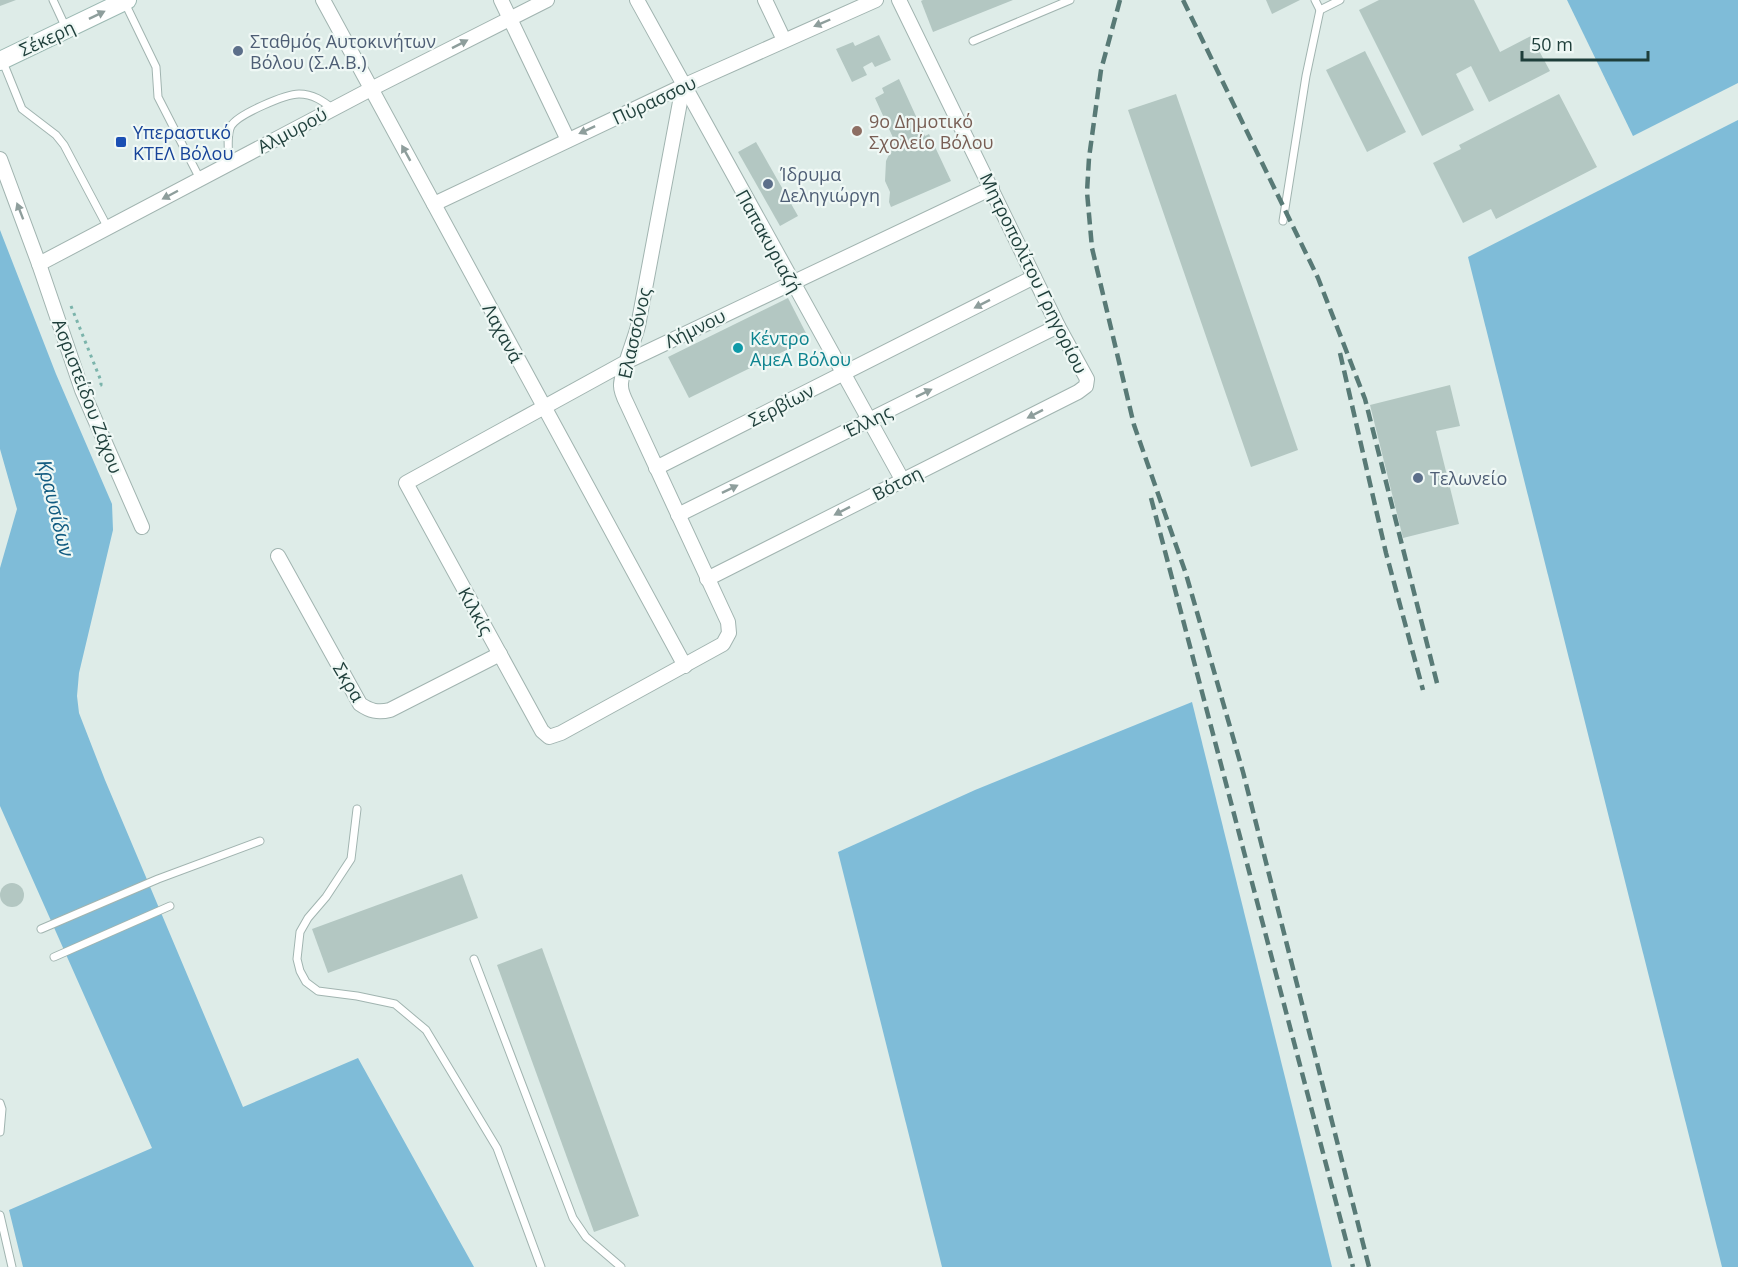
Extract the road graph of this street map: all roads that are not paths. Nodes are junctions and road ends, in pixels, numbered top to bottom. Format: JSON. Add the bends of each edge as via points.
{"nodes":[{"id":1,"x":53,"y":0,"type":"edge"},
{"id":2,"x":323,"y":0,"type":"edge"},
{"id":3,"x":501,"y":0,"type":"edge"},
{"id":4,"x":547,"y":0,"type":"edge"},
{"id":5,"x":637,"y":0,"type":"edge"},
{"id":6,"x":765,"y":0,"type":"edge"},
{"id":7,"x":876,"y":0,"type":"edge"},
{"id":8,"x":899,"y":0,"type":"edge"},
{"id":9,"x":1070,"y":0,"type":"edge"},
{"id":10,"x":1315,"y":0,"type":"edge"},
{"id":11,"x":1340,"y":0,"type":"edge"},
{"id":12,"x":125,"y":1,"type":"edge"},
{"id":13,"x":1320,"y":10,"type":"junction"},
{"id":14,"x":510,"y":19,"type":"junction"},
{"id":15,"x":66,"y":30,"type":"junction"},
{"id":16,"x":784,"y":40,"type":"junction"},
{"id":17,"x":973,"y":41,"type":"dead end"},
{"id":18,"x":1,"y":61,"type":"edge"},
{"id":19,"x":683,"y":86,"type":"junction"},
{"id":20,"x":371,"y":89,"type":"junction"},
{"id":21,"x":333,"y":109,"type":"junction"},
{"id":22,"x":568,"y":140,"type":"junction"},
{"id":23,"x":0,"y":159,"type":"edge"},
{"id":24,"x":229,"y":163,"type":"junction"},
{"id":25,"x":200,"y":179,"type":"junction"},
{"id":26,"x":992,"y":188,"type":"junction"},
{"id":27,"x":434,"y":204,"type":"junction"},
{"id":28,"x":1283,"y":221,"type":"dead end"},
{"id":29,"x":108,"y":228,"type":"junction"},
{"id":30,"x":39,"y":264,"type":"junction"},
{"id":31,"x":1034,"y":277,"type":"junction"},
{"id":32,"x":792,"y":282,"type":"junction"},
{"id":33,"x":1058,"y":326,"type":"junction"},
{"id":34,"x":628,"y":361,"type":"junction"},
{"id":35,"x":843,"y":373,"type":"junction"},
{"id":36,"x":1086,"y":386,"type":"joint"},
{"id":37,"x":543,"y":407,"type":"junction"},
{"id":38,"x":870,"y":420,"type":"junction"},
{"id":39,"x":656,"y":468,"type":"junction"},
{"id":40,"x":903,"y":481,"type":"junction"},
{"id":41,"x":406,"y":483,"type":"joint"},
{"id":42,"x":678,"y":515,"type":"junction"},
{"id":43,"x":142,"y":527,"type":"dead end"},
{"id":44,"x":278,"y":556,"type":"dead end"},
{"id":45,"x":707,"y":579,"type":"junction"},
{"id":46,"x":500,"y":654,"type":"junction"},
{"id":47,"x":685,"y":666,"type":"junction"},
{"id":48,"x":357,"y":809,"type":"dead end"},
{"id":49,"x":260,"y":841,"type":"dead end"},
{"id":50,"x":170,"y":906,"type":"dead end"},
{"id":51,"x":41,"y":928,"type":"dead end"},
{"id":52,"x":54,"y":957,"type":"dead end"},
{"id":53,"x":474,"y":959,"type":"dead end"},
{"id":54,"x":0,"y":1103,"type":"edge"},
{"id":55,"x":0,"y":1132,"type":"edge"},
{"id":56,"x":0,"y":1215,"type":"edge"},
{"id":57,"x":12,"y":1267,"type":"edge"},
{"id":58,"x":542,"y":1267,"type":"edge"},
{"id":59,"x":621,"y":1267,"type":"edge"}],
"edges":[{"from":1,"to":15,"type":"lane"},
{"from":2,"to":20,"type":"street","name":"Λαχανά"},
{"from":3,"to":14,"type":"street"},
{"from":4,"to":14,"type":"street","name":"Αλμυρού"},
{"from":5,"to":19,"type":"street","name":"Παπακυριαζή"},
{"from":6,"to":16,"type":"street"},
{"from":7,"to":16,"type":"street","name":"Πύρασσου","one_way":true},
{"from":8,"to":26,"type":"street","name":"Μητροπολίτου Γρηγορίου"},
{"from":9,"to":17,"type":"lane"},
{"from":10,"to":13,"type":"lane"},
{"from":11,"to":13,"type":"lane"},
{"from":15,"to":12,"type":"main road","name":"Σέκερη","one_way":true},
{"from":12,"to":25,"type":"lane","via":[[156,67],[158,97]]},
{"from":13,"to":28,"type":"lane"},
{"from":20,"to":14,"type":"street","name":"Αλμυρού","one_way":true},
{"from":14,"to":22,"type":"street"},
{"from":15,"to":18,"type":"main road","name":"Σέκερη"},
{"from":16,"to":19,"type":"street","name":"Πύρασσου"},
{"from":18,"to":29,"type":"lane","via":[[22,109],[67,148]]},
{"from":19,"to":22,"type":"street","name":"Πύρασσου","one_way":true},
{"from":19,"to":32,"type":"street","name":"Παπακυριαζή"},
{"from":19,"to":34,"type":"street","name":"Ελασσόνος"},
{"from":20,"to":21,"type":"street","name":"Αλμυρού"},
{"from":27,"to":20,"type":"street","name":"Λαχανά","one_way":true},
{"from":21,"to":24,"type":"street","name":"Αλμυρού"},
{"from":21,"to":24,"type":"lane","via":[[314,96],[300,94],[242,117],[232,125],[229,134]]},
{"from":22,"to":27,"type":"street","name":"Πύρασσου"},
{"from":30,"to":23,"type":"street","name":"Ασριστείδου Ζάχου","one_way":true},
{"from":24,"to":25,"type":"street","name":"Αλμυρού"},
{"from":25,"to":29,"type":"street","name":"Αλμυρού","one_way":true},
{"from":26,"to":31,"type":"street","name":"Μητροπολίτου Γρηγορίου"},
{"from":26,"to":32,"type":"street","name":"Λήμνου"},
{"from":27,"to":37,"type":"street","name":"Λαχανά"},
{"from":29,"to":30,"type":"street","name":"Αλμυρού"},
{"from":30,"to":43,"type":"street","name":"Ασριστείδου Ζάχου","via":[[82,390]]},
{"from":31,"to":33,"type":"street","name":"Μητροπολίτου Γρηγορίου"},
{"from":31,"to":35,"type":"street","name":"Σερβίων","one_way":true},
{"from":32,"to":34,"type":"street","name":"Λήμνου"},
{"from":32,"to":35,"type":"street","name":"Παπακυριαζή"},
{"from":33,"to":36,"type":"street","name":"Μητροπολίτου Γρηγορίου","via":[[1087,379]]},
{"from":38,"to":33,"type":"street","name":"Έλλης","one_way":true},
{"from":34,"to":37,"type":"street","name":"Λήμνου"},
{"from":34,"to":39,"type":"street","name":"Ελασσόνος","via":[[622,390]]},
{"from":35,"to":38,"type":"street","name":"Παπακυριαζή"},
{"from":35,"to":39,"type":"street","name":"Σερβίων"},
{"from":36,"to":40,"type":"street","name":"Βότση","one_way":true},
{"from":37,"to":41,"type":"street","name":"Λήμνου"},
{"from":37,"to":47,"type":"street","name":"Λαχανά"},
{"from":38,"to":40,"type":"street","name":"Παπακυριαζή"},
{"from":42,"to":38,"type":"street","name":"Έλλης","one_way":true},
{"from":39,"to":42,"type":"street","name":"Ελασσόνος"},
{"from":40,"to":45,"type":"street","name":"Βότση","one_way":true},
{"from":41,"to":46,"type":"street","name":"Κιλκίς"},
{"from":42,"to":45,"type":"street","name":"Ελασσόνος"},
{"from":44,"to":46,"type":"street","name":"Σκρα","via":[[360,704],[368,710],[390,710]]},
{"from":45,"to":47,"type":"street","name":"Ελασσόνος","via":[[728,622],[729,633],[723,644]]},
{"from":46,"to":47,"type":"street","name":"Κιλκίς","via":[[542,731],[549,736],[561,734]]},
{"from":48,"to":58,"type":"lane","via":[[351,859],[300,932],[300,972],[318,991],[395,1004],[426,1030],[497,1148]]},
{"from":49,"to":51,"type":"lane"},
{"from":50,"to":52,"type":"lane"},
{"from":53,"to":59,"type":"lane","via":[[573,1218],[586,1237]]},
{"from":54,"to":55,"type":"lane"},
{"from":56,"to":57,"type":"lane"}]}
